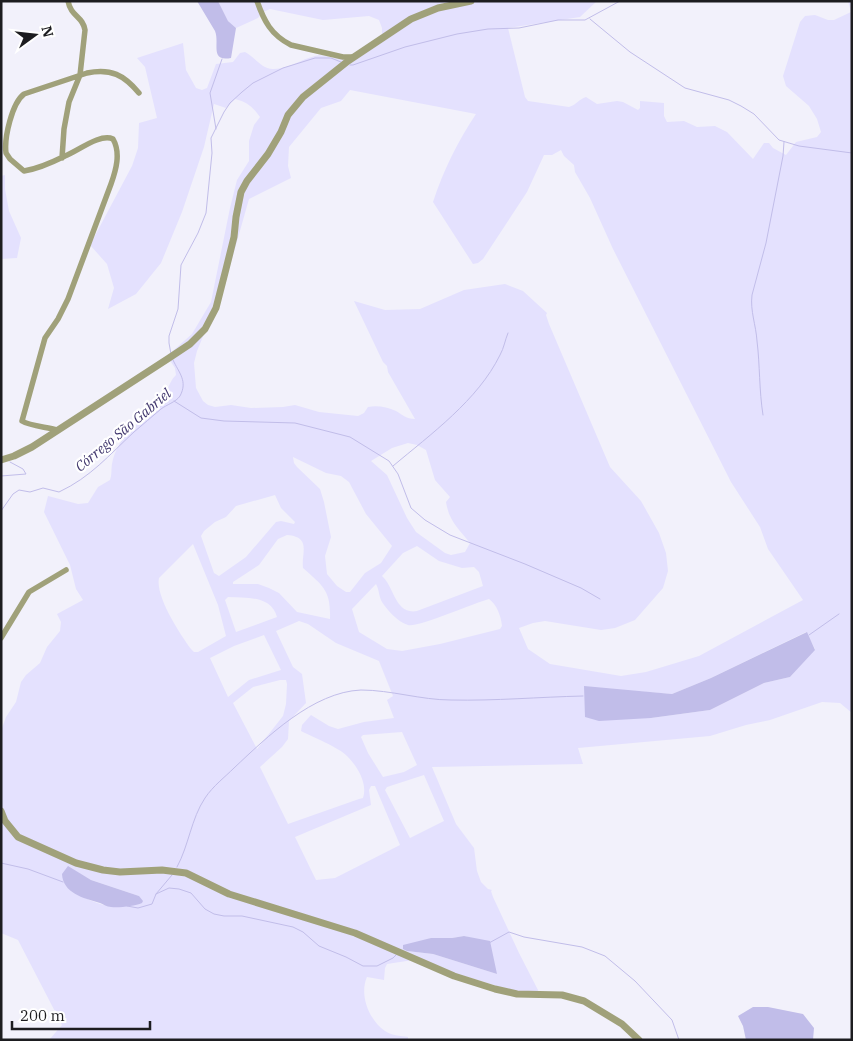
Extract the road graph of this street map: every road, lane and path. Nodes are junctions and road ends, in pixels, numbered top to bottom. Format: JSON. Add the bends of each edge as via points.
{"nodes":[{"id":1,"x":68,"y":1,"type":"edge"},
{"id":2,"x":257,"y":1,"type":"edge"},
{"id":3,"x":471,"y":1,"type":"edge"},
{"id":4,"x":354,"y":57,"type":"junction"},
{"id":5,"x":80,"y":75,"type":"junction"},
{"id":6,"x":139,"y":93,"type":"dead end"},
{"id":7,"x":62,"y":158,"type":"junction"},
{"id":8,"x":57,"y":430,"type":"junction"},
{"id":9,"x":1,"y":460,"type":"edge"},
{"id":10,"x":66,"y":570,"type":"dead end"},
{"id":11,"x":1,"y":638,"type":"edge"},
{"id":12,"x":1,"y":811,"type":"edge"},
{"id":13,"x":639,"y":1040,"type":"edge"}],
"edges":[{"from":1,"to":5,"type":"street","via":[[71,13],[84,26]]},
{"from":2,"to":4,"type":"street","via":[[268,27],[283,41]]},
{"from":3,"to":4,"type":"street","via":[[424,13]]},
{"from":4,"to":8,"type":"street","via":[[294,106],[268,154],[247,181],[238,203],[234,236],[216,308],[198,337]]},
{"from":5,"to":6,"type":"street","via":[[95,72],[117,74]]},
{"from":5,"to":7,"type":"street","via":[[68,108]]},
{"from":5,"to":7,"type":"street","via":[[24,94],[18,100],[9,126],[7,157],[22,170]]},
{"from":7,"to":8,"type":"street","via":[[106,137],[113,139],[117,153],[115,173],[70,293],[45,338],[24,416],[24,423]]},
{"from":8,"to":9,"type":"street","via":[[24,452]]},
{"from":10,"to":11,"type":"street","via":[[29,592]]},
{"from":12,"to":13,"type":"street","via":[[18,838],[76,863],[120,872],[162,870],[186,873],[229,894],[355,933],[454,976],[517,994],[562,995],[584,1001],[622,1024]]}]}
